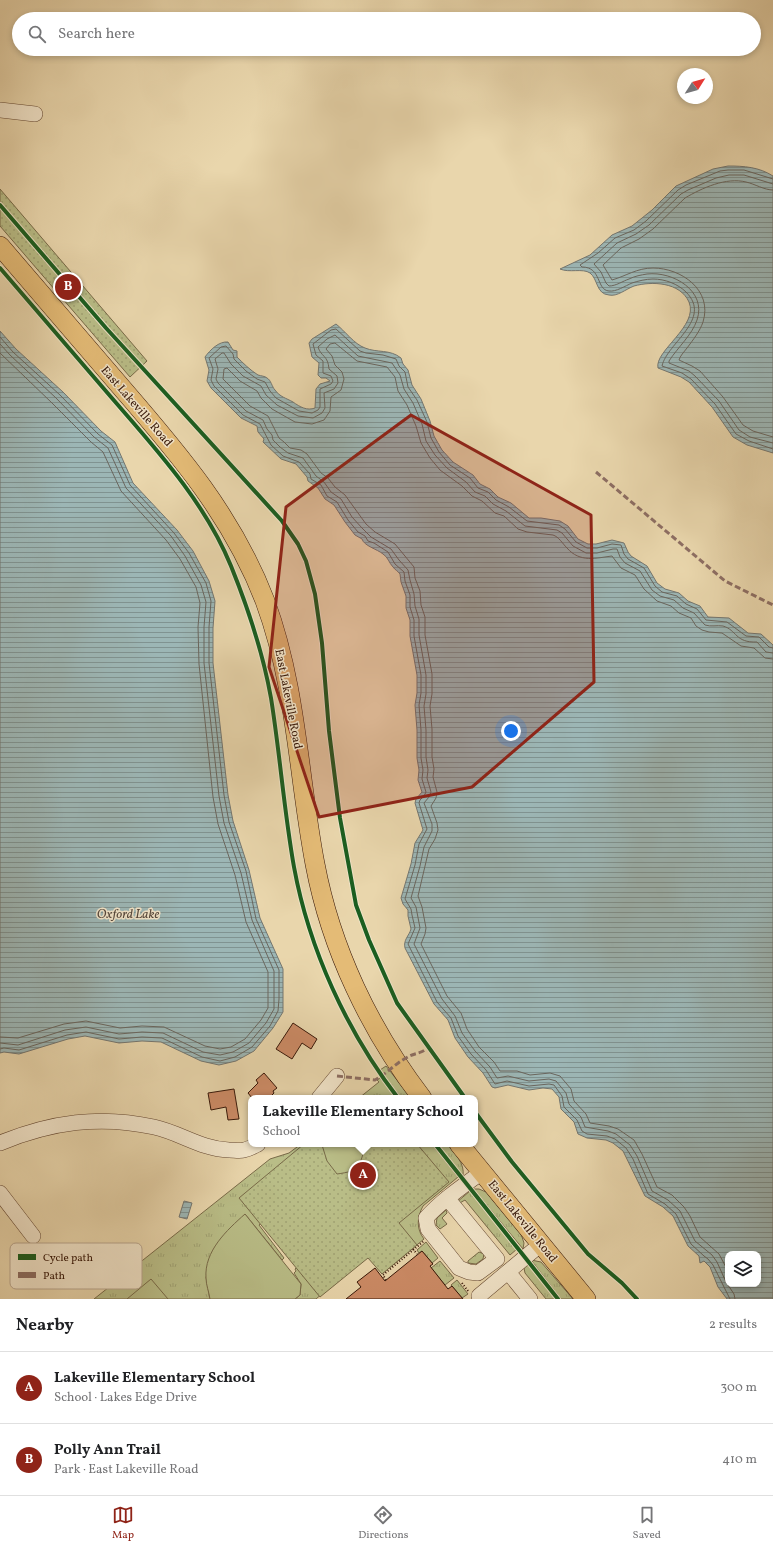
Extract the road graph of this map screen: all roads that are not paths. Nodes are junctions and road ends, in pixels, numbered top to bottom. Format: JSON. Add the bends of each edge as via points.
{"nodes":[{"id":1,"x":0,"y":110,"type":"edge"},
{"id":2,"x":36,"y":114,"type":"dead end"},
{"id":3,"x":0,"y":246,"type":"edge"},
{"id":4,"x":337,"y":1076,"type":"dead end"},
{"id":5,"x":321,"y":1095,"type":"edge"},
{"id":6,"x":420,"y":1095,"type":"edge"},
{"id":7,"x":0,"y":1143,"type":"edge"},
{"id":8,"x":252,"y":1147,"type":"edge"},
{"id":9,"x":461,"y":1147,"type":"edge"},
{"id":10,"x":482,"y":1172,"type":"junction"},
{"id":11,"x":0,"y":1193,"type":"edge"},
{"id":12,"x":447,"y":1198,"type":"junction"},
{"id":13,"x":33,"y":1236,"type":"dead end"},
{"id":14,"x":541,"y":1244,"type":"junction"},
{"id":15,"x":508,"y":1272,"type":"junction"},
{"id":16,"x":480,"y":1299,"type":"edge"},
{"id":17,"x":530,"y":1299,"type":"edge"},
{"id":18,"x":586,"y":1299,"type":"edge"}],
"edges":[{"from":1,"to":2,"type":"street"},
{"from":3,"to":6,"type":"main road","name":"East Lakeville Road","via":[[189,468],[223,516],[247,559],[271,618],[285,666],[315,865],[330,922],[347,968],[370,1016],[395,1060]]},
{"from":4,"to":5,"type":"street"},
{"from":7,"to":8,"type":"street","via":[[52,1125],[95,1120],[156,1127],[217,1150],[245,1150]]},
{"from":9,"to":10,"type":"main road","name":"East Lakeville Road"},
{"from":10,"to":12,"type":"street"},
{"from":10,"to":14,"type":"main road","name":"East Lakeville Road"},
{"from":11,"to":13,"type":"street"},
{"from":12,"to":12,"type":"street","via":[[426,1218],[428,1229],[459,1268],[478,1273],[497,1259]]},
{"from":14,"to":15,"type":"street"},
{"from":14,"to":18,"type":"main road","name":"East Lakeville Road"},
{"from":15,"to":16,"type":"street","via":[[479,1296]]},
{"from":15,"to":17,"type":"street"}]}
